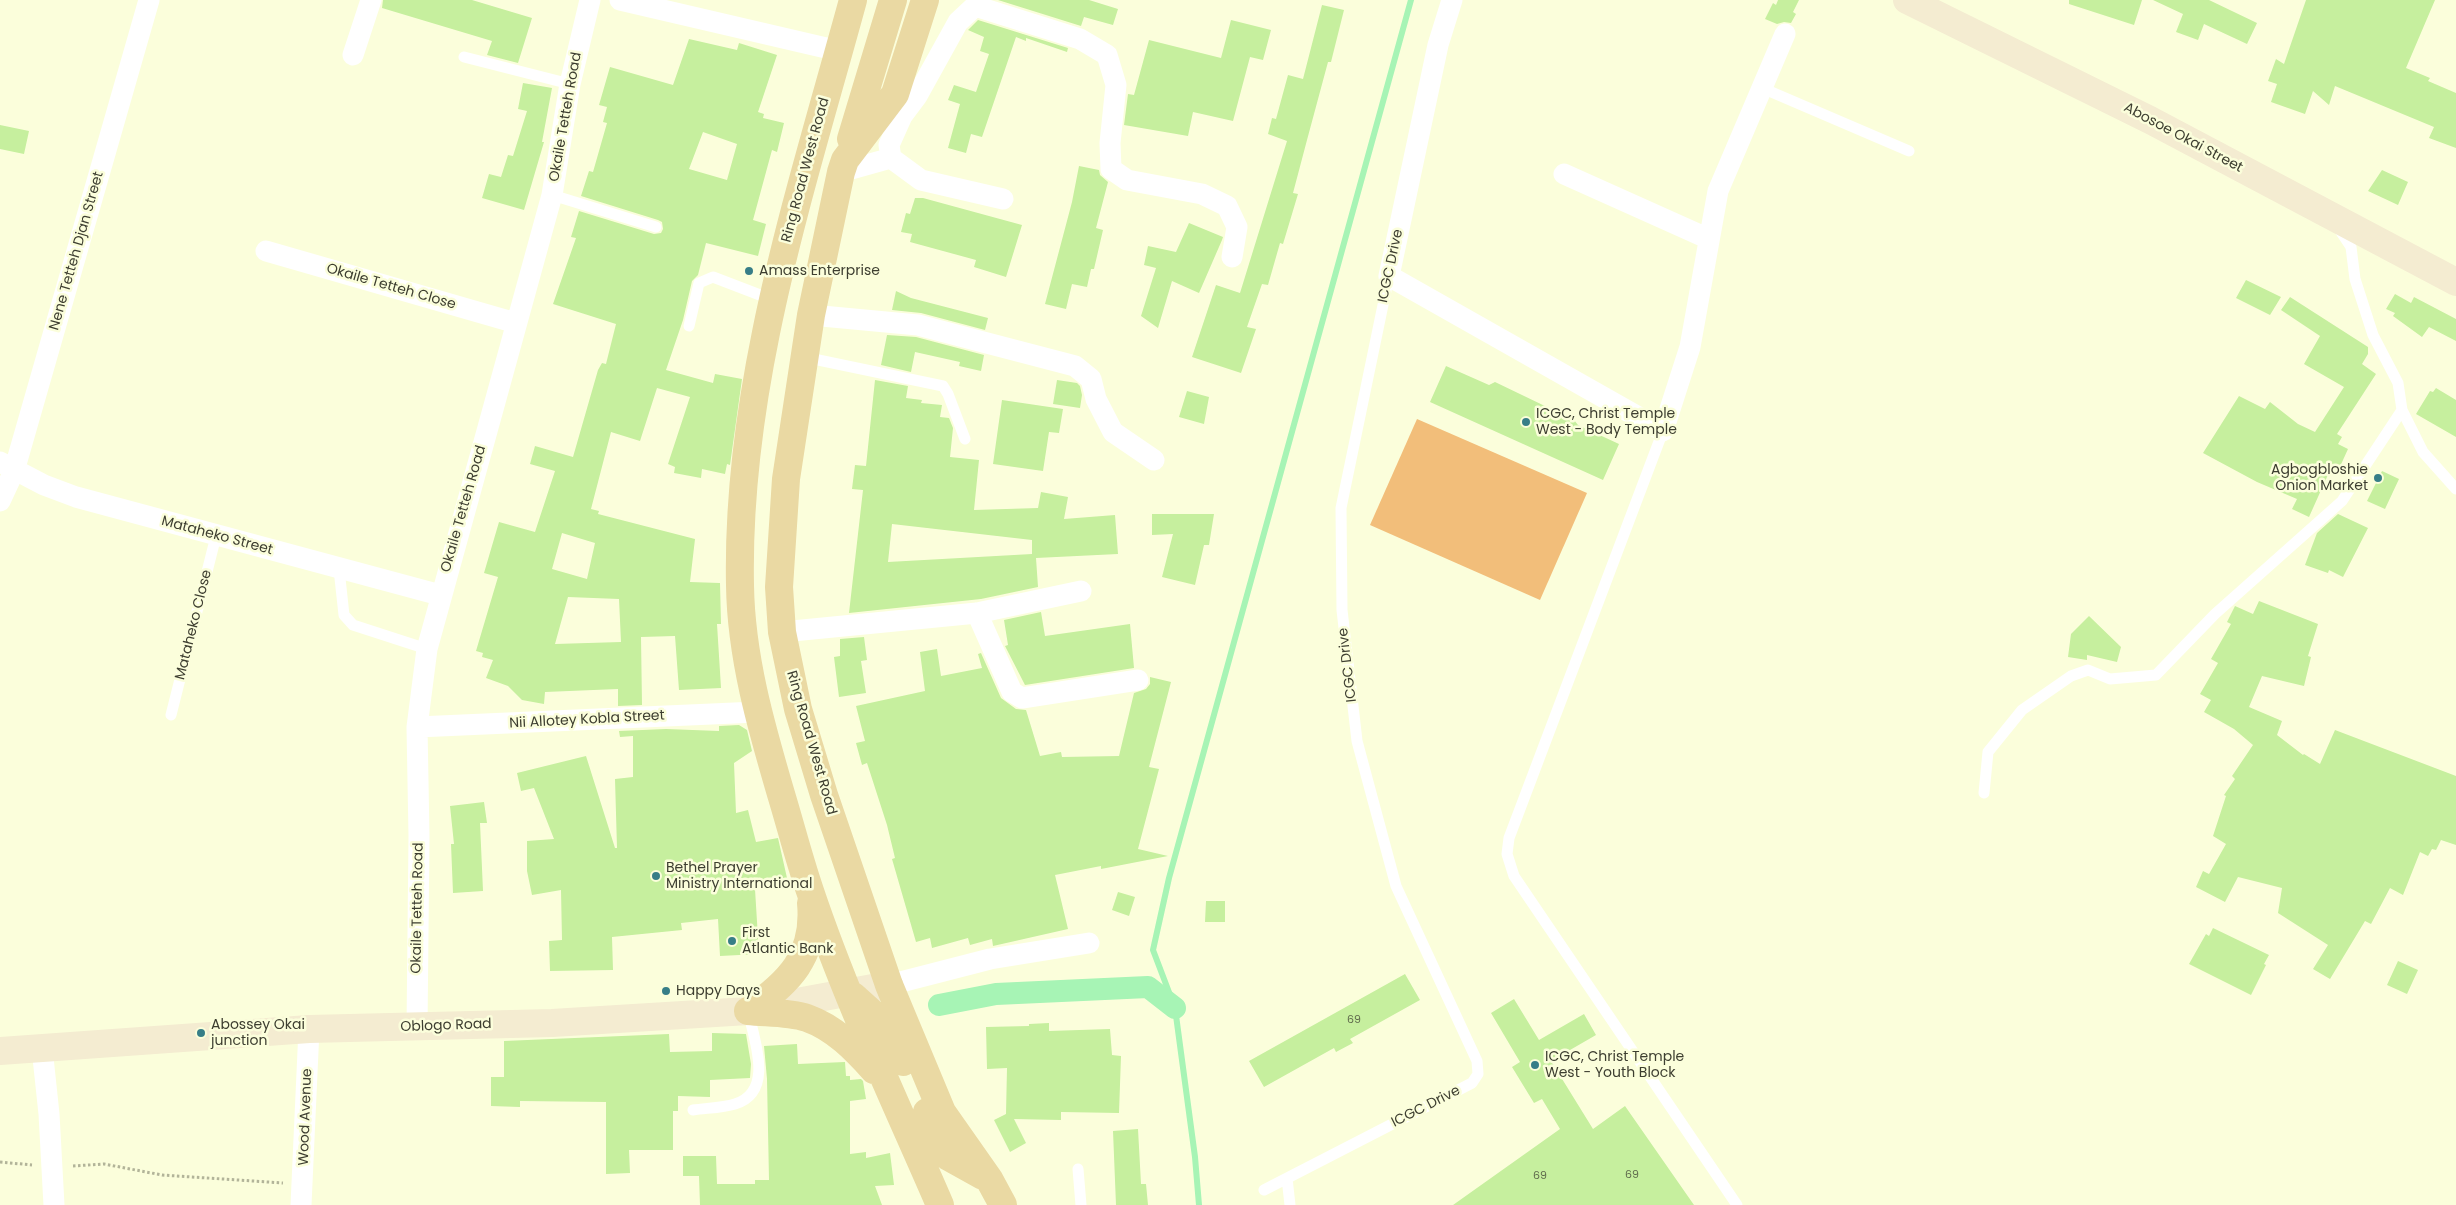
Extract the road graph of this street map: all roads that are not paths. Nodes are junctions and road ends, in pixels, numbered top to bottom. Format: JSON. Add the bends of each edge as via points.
{"nodes":[{"id":1,"x":149,"y":0,"type":"edge"},
{"id":2,"x":371,"y":0,"type":"edge"},
{"id":3,"x":590,"y":0,"type":"edge"},
{"id":4,"x":620,"y":0,"type":"edge"},
{"id":5,"x":853,"y":0,"type":"edge"},
{"id":6,"x":866,"y":0,"type":"edge"},
{"id":7,"x":893,"y":0,"type":"edge"},
{"id":8,"x":926,"y":0,"type":"edge"},
{"id":9,"x":1452,"y":0,"type":"edge"},
{"id":10,"x":1907,"y":0,"type":"edge"},
{"id":11,"x":1785,"y":34,"type":"dead end"},
{"id":12,"x":839,"y":51,"type":"junction"},
{"id":13,"x":353,"y":56,"type":"dead end"},
{"id":14,"x":464,"y":57,"type":"dead end"},
{"id":15,"x":570,"y":84,"type":"junction"},
{"id":16,"x":1762,"y":88,"type":"junction"},
{"id":17,"x":852,"y":96,"type":"junction"},
{"id":18,"x":818,"y":124,"type":"junction"},
{"id":19,"x":1909,"y":151,"type":"dead end"},
{"id":20,"x":892,"y":158,"type":"junction"},
{"id":21,"x":843,"y":166,"type":"junction"},
{"id":22,"x":1564,"y":174,"type":"dead end"},
{"id":23,"x":552,"y":195,"type":"junction"},
{"id":24,"x":1003,"y":199,"type":"dead end"},
{"id":25,"x":2331,"y":216,"type":"junction"},
{"id":26,"x":656,"y":227,"type":"dead end"},
{"id":27,"x":1708,"y":239,"type":"junction"},
{"id":28,"x":266,"y":251,"type":"dead end"},
{"id":29,"x":1232,"y":257,"type":"dead end"},
{"id":30,"x":1389,"y":276,"type":"junction"},
{"id":31,"x":2456,"y":282,"type":"edge"},
{"id":32,"x":774,"y":300,"type":"junction"},
{"id":33,"x":811,"y":315,"type":"junction"},
{"id":34,"x":516,"y":323,"type":"junction"},
{"id":35,"x":689,"y":326,"type":"dead end"},
{"id":36,"x":804,"y":357,"type":"junction"},
{"id":37,"x":2402,"y":410,"type":"junction"},
{"id":38,"x":1663,"y":431,"type":"junction"},
{"id":39,"x":965,"y":439,"type":"dead end"},
{"id":40,"x":1154,"y":460,"type":"dead end"},
{"id":41,"x":7,"y":466,"type":"edge"},
{"id":42,"x":2456,"y":489,"type":"edge"},
{"id":43,"x":0,"y":501,"type":"edge"},
{"id":44,"x":216,"y":536,"type":"junction"},
{"id":45,"x":339,"y":568,"type":"junction"},
{"id":46,"x":1081,"y":591,"type":"dead end"},
{"id":47,"x":440,"y":595,"type":"junction"},
{"id":48,"x":977,"y":613,"type":"junction"},
{"id":49,"x":782,"y":632,"type":"junction"},
{"id":50,"x":427,"y":649,"type":"junction"},
{"id":51,"x":1138,"y":680,"type":"dead end"},
{"id":52,"x":757,"y":712,"type":"junction"},
{"id":53,"x":171,"y":714,"type":"dead end"},
{"id":54,"x":417,"y":728,"type":"junction"},
{"id":55,"x":1984,"y":792,"type":"dead end"},
{"id":56,"x":810,"y":892,"type":"junction"},
{"id":57,"x":1089,"y":943,"type":"dead end"},
{"id":58,"x":889,"y":985,"type":"junction"},
{"id":59,"x":850,"y":993,"type":"junction"},
{"id":60,"x":748,"y":1011,"type":"junction"},
{"id":61,"x":417,"y":1028,"type":"junction"},
{"id":62,"x":309,"y":1029,"type":"junction"},
{"id":63,"x":42,"y":1048,"type":"junction"},
{"id":64,"x":0,"y":1051,"type":"edge"},
{"id":65,"x":885,"y":1082,"type":"junction"},
{"id":66,"x":692,"y":1110,"type":"dead end"},
{"id":67,"x":1078,"y":1169,"type":"dead end"},
{"id":68,"x":1287,"y":1178,"type":"junction"},
{"id":69,"x":989,"y":1179,"type":"junction"},
{"id":70,"x":1264,"y":1190,"type":"dead end"},
{"id":71,"x":302,"y":1195,"type":"edge"},
{"id":72,"x":54,"y":1205,"type":"edge"},
{"id":73,"x":940,"y":1205,"type":"edge"},
{"id":74,"x":1003,"y":1205,"type":"edge"},
{"id":75,"x":1081,"y":1205,"type":"edge"},
{"id":76,"x":1290,"y":1205,"type":"edge"},
{"id":77,"x":1737,"y":1205,"type":"edge"}],
"edges":[{"from":1,"to":41,"type":"street","name":"Nene Tetteh Djan Street"},
{"from":2,"to":13,"type":"street"},
{"from":3,"to":15,"type":"street","name":"Okaile Tetteh Road"},
{"from":4,"to":12,"type":"street"},
{"from":5,"to":12,"type":"main road","name":"Ring Road West Road"},
{"from":6,"to":17,"type":"main road","name":"Ring Road West Road"},
{"from":7,"to":17,"type":"main road"},
{"from":8,"to":21,"type":"main road","name":"Ring Road West Road","via":[[894,94]]},
{"from":9,"to":30,"type":"street","name":"ICGC Drive","via":[[1438,45]]},
{"from":10,"to":25,"type":"main road","name":"Abosoe Okai Street","via":[[2150,120]]},
{"from":11,"to":16,"type":"street"},
{"from":12,"to":18,"type":"main road","name":"Ring Road West Road"},
{"from":14,"to":15,"type":"lane"},
{"from":15,"to":23,"type":"street","name":"Okaile Tetteh Road"},
{"from":16,"to":19,"type":"lane"},
{"from":16,"to":27,"type":"street","via":[[1718,191]]},
{"from":17,"to":18,"type":"main road"},
{"from":17,"to":21,"type":"main road"},
{"from":18,"to":32,"type":"main road","name":"Ring Road West Road","via":[[790,225]]},
{"from":20,"to":21,"type":"street"},
{"from":20,"to":24,"type":"street","via":[[921,180]]},
{"from":20,"to":29,"type":"street","via":[[889,145],[902,116],[917,96],[958,22],[975,6],[1080,39],[1107,55],[1116,84],[1110,143],[1111,169],[1126,180],[1202,194],[1227,206],[1237,227]]},
{"from":21,"to":33,"type":"main road","name":"Ring Road West Road"},
{"from":22,"to":27,"type":"street"},
{"from":23,"to":26,"type":"lane"},
{"from":23,"to":34,"type":"street","name":"Okaile Tetteh Road"},
{"from":25,"to":31,"type":"main road","name":"Abosoe Okai Street"},
{"from":25,"to":37,"type":"lane","via":[[2351,247],[2355,280],[2374,335],[2398,383]]},
{"from":27,"to":38,"type":"street","via":[[1690,347]]},
{"from":28,"to":34,"type":"street","name":"Okaile Tetteh Close"},
{"from":30,"to":38,"type":"street"},
{"from":30,"to":68,"type":"lane","name":"ICGC Drive","via":[[1341,508],[1343,620],[1357,741],[1396,886],[1477,1061],[1478,1074],[1472,1083]]},
{"from":32,"to":35,"type":"lane","via":[[713,277],[699,283]]},
{"from":32,"to":52,"type":"main road","name":"Ring Road West Road","via":[[761,356],[749,435],[741,520],[740,588]]},
{"from":33,"to":36,"type":"main road","name":"Ring Road West Road"},
{"from":33,"to":40,"type":"street","via":[[918,325],[1075,366],[1090,379],[1113,432]]},
{"from":34,"to":47,"type":"street","name":"Okaile Tetteh Road"},
{"from":36,"to":39,"type":"lane","via":[[943,386]]},
{"from":36,"to":49,"type":"main road","name":"Ring Road West Road","via":[[782,527],[779,587]]},
{"from":37,"to":42,"type":"lane","via":[[2423,452]]},
{"from":37,"to":55,"type":"lane","via":[[2342,501],[2215,614],[2156,675],[2110,680],[2088,670],[2071,676],[2022,710],[1988,752]]},
{"from":38,"to":77,"type":"lane","via":[[1509,838],[1507,854],[1514,876]]},
{"from":41,"to":43,"type":"street","name":"Nene Tetteh Djan Street"},
{"from":41,"to":44,"type":"street","name":"Mataheko Street","via":[[76,497]]},
{"from":44,"to":45,"type":"street","name":"Mataheko Street"},
{"from":44,"to":53,"type":"lane","name":"Mataheko Close"},
{"from":45,"to":47,"type":"street","name":"Mataheko Street"},
{"from":45,"to":50,"type":"lane","via":[[344,615],[352,625]]},
{"from":46,"to":48,"type":"street"},
{"from":47,"to":50,"type":"street","name":"Okaile Tetteh Road"},
{"from":48,"to":49,"type":"street"},
{"from":48,"to":51,"type":"street","via":[[1012,692],[1022,698]]},
{"from":49,"to":58,"type":"main road","name":"Ring Road West Road","via":[[798,709],[824,795]]},
{"from":50,"to":54,"type":"street","name":"Okaile Tetteh Road"},
{"from":52,"to":54,"type":"street","name":"Nii Allotey Kobla Street"},
{"from":52,"to":56,"type":"main road","name":"Ring Road West Road"},
{"from":54,"to":61,"type":"street","name":"Okaile Tetteh Road"},
{"from":56,"to":59,"type":"main road","name":"Ring Road West Road"},
{"from":56,"to":60,"type":"main road","via":[[813,921],[802,959],[792,976],[776,992]]},
{"from":57,"to":58,"type":"street","via":[[990,959]]},
{"from":58,"to":59,"type":"main road","name":"Oblogo Road"},
{"from":58,"to":69,"type":"main road","name":"Ring Road West Road","via":[[942,1112]]},
{"from":59,"to":60,"type":"main road","name":"Oblogo Road"},
{"from":59,"to":65,"type":"main road","name":"Ring Road West Road"},
{"from":59,"to":69,"type":"main road","via":[[882,1022],[947,1156]]},
{"from":60,"to":61,"type":"main road","name":"Oblogo Road"},
{"from":60,"to":65,"type":"main road","via":[[806,1017],[834,1030]]},
{"from":60,"to":66,"type":"lane","via":[[760,1066],[756,1084],[747,1096],[734,1104]]},
{"from":61,"to":62,"type":"main road","name":"Oblogo Road"},
{"from":62,"to":63,"type":"main road","name":"Oblogo Road"},
{"from":62,"to":71,"type":"street","name":"Wood Avenue"},
{"from":63,"to":64,"type":"main road","name":"Oblogo Road"},
{"from":63,"to":72,"type":"street"},
{"from":65,"to":73,"type":"main road","name":"Ring Road West Road"},
{"from":67,"to":75,"type":"lane"},
{"from":68,"to":70,"type":"lane","name":"ICGC Drive"},
{"from":68,"to":76,"type":"lane"},
{"from":69,"to":74,"type":"main road","name":"Ring Road West Road"}]}
